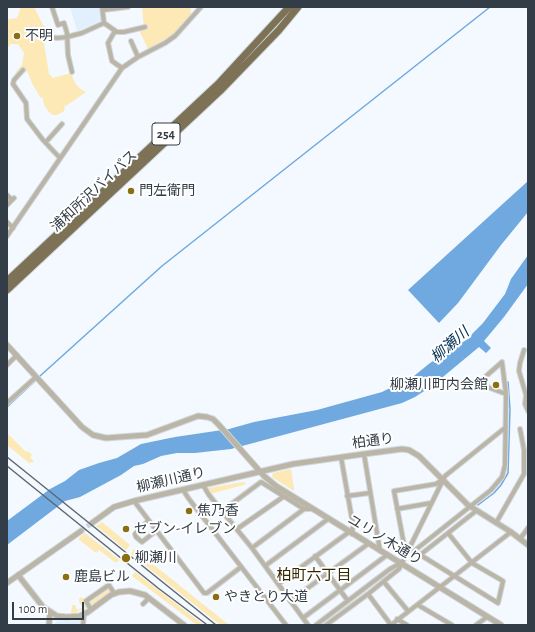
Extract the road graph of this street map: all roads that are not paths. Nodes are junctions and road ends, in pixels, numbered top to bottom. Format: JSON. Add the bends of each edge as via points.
{"nodes":[{"id":1,"x":52,"y":7,"type":"edge"},
{"id":2,"x":128,"y":7,"type":"edge"},
{"id":3,"x":200,"y":7,"type":"edge"},
{"id":4,"x":289,"y":7,"type":"edge"},
{"id":5,"x":298,"y":7,"type":"edge"},
{"id":6,"x":103,"y":9,"type":"edge"},
{"id":7,"x":104,"y":23,"type":"junction"},
{"id":8,"x":145,"y":27,"type":"dead end"},
{"id":9,"x":115,"y":31,"type":"junction"},
{"id":10,"x":48,"y":37,"type":"dead end"},
{"id":11,"x":67,"y":37,"type":"junction"},
{"id":12,"x":131,"y":41,"type":"dead end"},
{"id":13,"x":138,"y":57,"type":"junction"},
{"id":14,"x":122,"y":68,"type":"junction"},
{"id":15,"x":23,"y":70,"type":"dead end"},
{"id":16,"x":72,"y":72,"type":"dead end"},
{"id":17,"x":62,"y":124,"type":"dead end"},
{"id":18,"x":46,"y":142,"type":"junction"},
{"id":19,"x":60,"y":158,"type":"junction"},
{"id":20,"x":7,"y":195,"type":"edge"},
{"id":21,"x":7,"y":205,"type":"edge"},
{"id":22,"x":7,"y":222,"type":"edge"},
{"id":23,"x":13,"y":228,"type":"junction"},
{"id":24,"x":7,"y":236,"type":"edge"},
{"id":25,"x":7,"y":281,"type":"edge"},
{"id":26,"x":7,"y":290,"type":"edge"},
{"id":27,"x":7,"y":344,"type":"edge"},
{"id":28,"x":524,"y":350,"type":"dead end"},
{"id":29,"x":17,"y":355,"type":"junction"},
{"id":30,"x":7,"y":365,"type":"edge"},
{"id":31,"x":36,"y":377,"type":"junction"},
{"id":32,"x":506,"y":394,"type":"junction"},
{"id":33,"x":526,"y":399,"type":"edge"},
{"id":34,"x":7,"y":403,"type":"edge"},
{"id":35,"x":528,"y":411,"type":"edge"},
{"id":36,"x":506,"y":427,"type":"junction"},
{"id":37,"x":520,"y":429,"type":"dead end"},
{"id":38,"x":364,"y":454,"type":"junction"},
{"id":39,"x":340,"y":457,"type":"junction"},
{"id":40,"x":260,"y":472,"type":"junction"},
{"id":41,"x":442,"y":480,"type":"junction"},
{"id":42,"x":203,"y":485,"type":"junction"},
{"id":43,"x":184,"y":489,"type":"junction"},
{"id":44,"x":370,"y":493,"type":"junction"},
{"id":45,"x":347,"y":496,"type":"junction"},
{"id":46,"x":283,"y":497,"type":"junction"},
{"id":47,"x":134,"y":501,"type":"junction"},
{"id":48,"x":431,"y":504,"type":"junction"},
{"id":49,"x":471,"y":507,"type":"junction"},
{"id":50,"x":311,"y":508,"type":"junction"},
{"id":51,"x":304,"y":509,"type":"junction"},
{"id":52,"x":397,"y":509,"type":"junction"},
{"id":53,"x":222,"y":511,"type":"junction"},
{"id":54,"x":476,"y":511,"type":"junction"},
{"id":55,"x":328,"y":519,"type":"junction"},
{"id":56,"x":148,"y":521,"type":"junction"},
{"id":57,"x":92,"y":523,"type":"tunnel mouth"},
{"id":58,"x":496,"y":523,"type":"junction"},
{"id":59,"x":528,"y":528,"type":"edge"},
{"id":60,"x":237,"y":529,"type":"junction"},
{"id":61,"x":81,"y":531,"type":"tunnel mouth"},
{"id":62,"x":156,"y":531,"type":"junction"},
{"id":63,"x":512,"y":532,"type":"junction"},
{"id":64,"x":350,"y":533,"type":"junction"},
{"id":65,"x":448,"y":533,"type":"junction"},
{"id":66,"x":520,"y":539,"type":"junction"},
{"id":67,"x":368,"y":544,"type":"junction"},
{"id":68,"x":528,"y":544,"type":"edge"},
{"id":69,"x":252,"y":548,"type":"junction"},
{"id":70,"x":380,"y":551,"type":"junction"},
{"id":71,"x":414,"y":551,"type":"junction"},
{"id":72,"x":407,"y":552,"type":"junction"},
{"id":73,"x":387,"y":555,"type":"junction"},
{"id":74,"x":420,"y":555,"type":"junction"},
{"id":75,"x":315,"y":556,"type":"junction"},
{"id":76,"x":401,"y":563,"type":"junction"},
{"id":77,"x":472,"y":563,"type":"junction"},
{"id":78,"x":265,"y":566,"type":"junction"},
{"id":79,"x":241,"y":567,"type":"junction"},
{"id":80,"x":328,"y":574,"type":"junction"},
{"id":81,"x":18,"y":575,"type":"junction"},
{"id":82,"x":454,"y":576,"type":"junction"},
{"id":83,"x":384,"y":582,"type":"junction"},
{"id":84,"x":7,"y":583,"type":"edge"},
{"id":85,"x":278,"y":584,"type":"junction"},
{"id":86,"x":440,"y":587,"type":"junction"},
{"id":87,"x":340,"y":590,"type":"junction"},
{"id":88,"x":114,"y":593,"type":"junction"},
{"id":89,"x":368,"y":594,"type":"junction"},
{"id":90,"x":148,"y":598,"type":"junction"},
{"id":91,"x":290,"y":601,"type":"junction"},
{"id":92,"x":348,"y":601,"type":"junction"},
{"id":93,"x":143,"y":604,"type":"dead end"},
{"id":94,"x":418,"y":604,"type":"junction"},
{"id":95,"x":91,"y":610,"type":"junction"},
{"id":96,"x":408,"y":611,"type":"junction"},
{"id":97,"x":50,"y":613,"type":"junction"},
{"id":98,"x":84,"y":614,"type":"junction"},
{"id":99,"x":487,"y":617,"type":"junction"},
{"id":100,"x":303,"y":618,"type":"junction"},
{"id":101,"x":397,"y":619,"type":"junction"},
{"id":102,"x":494,"y":623,"type":"edge"},
{"id":103,"x":48,"y":625,"type":"edge"},
{"id":104,"x":83,"y":625,"type":"edge"},
{"id":105,"x":184,"y":625,"type":"edge"},
{"id":106,"x":286,"y":625,"type":"edge"},
{"id":107,"x":308,"y":625,"type":"edge"},
{"id":108,"x":316,"y":625,"type":"edge"},
{"id":109,"x":326,"y":625,"type":"edge"},
{"id":110,"x":391,"y":625,"type":"edge"},
{"id":111,"x":407,"y":625,"type":"edge"},
{"id":112,"x":452,"y":625,"type":"edge"},
{"id":113,"x":476,"y":625,"type":"edge"},
{"id":114,"x":501,"y":625,"type":"edge"}],
"edges":[{"from":1,"to":11,"type":"street","via":[[58,25],[64,23]]},
{"from":2,"to":6,"type":"street"},
{"from":3,"to":13,"type":"street","via":[[175,36]]},
{"from":4,"to":25,"type":"highway","name":"浦和所沢バイパス","number":"254","via":[[218,84]]},
{"from":5,"to":26,"type":"highway","name":"浦和所沢バイパス","number":"254","via":[[220,91]]},
{"from":6,"to":7,"type":"street"},
{"from":7,"to":9,"type":"street"},
{"from":7,"to":11,"type":"street"},
{"from":8,"to":9,"type":"street","via":[[124,32]]},
{"from":9,"to":14,"type":"street","via":[[108,43],[112,61]]},
{"from":10,"to":11,"type":"street"},
{"from":11,"to":16,"type":"street"},
{"from":12,"to":13,"type":"street"},
{"from":13,"to":14,"type":"street"},
{"from":14,"to":19,"type":"street"},
{"from":15,"to":18,"type":"street","via":[[13,84],[26,103],[27,118]]},
{"from":17,"to":18,"type":"street"},
{"from":18,"to":19,"type":"street"},
{"from":19,"to":23,"type":"street"},
{"from":20,"to":21,"type":"street","via":[[13,199]]},
{"from":22,"to":23,"type":"street"},
{"from":23,"to":24,"type":"street"},
{"from":27,"to":29,"type":"street"},
{"from":28,"to":33,"type":"street","via":[[519,370]]},
{"from":29,"to":30,"type":"street"},
{"from":29,"to":31,"type":"street"},
{"from":31,"to":34,"type":"street"},
{"from":31,"to":40,"type":"street","name":"ユリノ木通り","via":[[86,431],[99,437],[147,435],[198,416],[210,418],[220,425]]},
{"from":32,"to":32,"type":"street","via":[[476,385],[502,362]]},
{"from":32,"to":36,"type":"street"},
{"from":33,"to":35,"type":"street"},
{"from":36,"to":41,"type":"street"},
{"from":36,"to":49,"type":"street","via":[[505,465],[502,476],[491,490]]},
{"from":37,"to":58,"type":"street","via":[[524,450],[524,474]]},
{"from":38,"to":39,"type":"street","name":"柏通り"},
{"from":38,"to":41,"type":"street","name":"柏通り","via":[[409,450],[425,461]]},
{"from":38,"to":44,"type":"street"},
{"from":39,"to":40,"type":"street","name":"柏通り"},
{"from":39,"to":45,"type":"street"},
{"from":40,"to":42,"type":"street","name":"柳瀬川通り"},
{"from":40,"to":50,"type":"street","name":"ユリノ木通り","via":[[276,486]]},
{"from":41,"to":48,"type":"street"},
{"from":41,"to":49,"type":"street","name":"柏通り"},
{"from":41,"to":52,"type":"street","via":[[436,484],[394,491]]},
{"from":42,"to":43,"type":"street","name":"柳瀬川通り"},
{"from":42,"to":53,"type":"street","via":[[207,494]]},
{"from":43,"to":47,"type":"street","name":"柳瀬川通り"},
{"from":43,"to":79,"type":"street"},
{"from":44,"to":45,"type":"street"},
{"from":44,"to":70,"type":"street"},
{"from":45,"to":64,"type":"street","via":[[352,524]]},
{"from":46,"to":51,"type":"street"},
{"from":46,"to":53,"type":"street","via":[[261,482]]},
{"from":46,"to":60,"type":"street"},
{"from":47,"to":56,"type":"street"},
{"from":47,"to":57,"type":"street","name":"柳瀬川通り","via":[[114,507]]},
{"from":48,"to":52,"type":"street"},
{"from":48,"to":72,"type":"street"},
{"from":49,"to":54,"type":"street","name":"柏通り"},
{"from":49,"to":71,"type":"street"},
{"from":50,"to":51,"type":"street"},
{"from":50,"to":55,"type":"street","name":"ユリノ木通り"},
{"from":51,"to":69,"type":"street"},
{"from":52,"to":72,"type":"street"},
{"from":53,"to":60,"type":"street"},
{"from":54,"to":58,"type":"street","name":"柏通り"},
{"from":54,"to":65,"type":"street"},
{"from":55,"to":64,"type":"street","name":"ユリノ木通り"},
{"from":55,"to":78,"type":"street"},
{"from":56,"to":62,"type":"street"},
{"from":56,"to":62,"type":"street","via":[[136,537],[142,542]]},
{"from":58,"to":63,"type":"street","name":"柏通り"},
{"from":59,"to":66,"type":"street"},
{"from":60,"to":69,"type":"street"},
{"from":61,"to":81,"type":"street"},
{"from":62,"to":79,"type":"street","via":[[204,593]]},
{"from":63,"to":66,"type":"street","name":"柏通り"},
{"from":63,"to":77,"type":"street"},
{"from":64,"to":67,"type":"street","name":"ユリノ木通り"},
{"from":64,"to":75,"type":"street"},
{"from":65,"to":74,"type":"street"},
{"from":65,"to":77,"type":"street"},
{"from":66,"to":68,"type":"street","name":"柏通り"},
{"from":67,"to":70,"type":"street","name":"ユリノ木通り"},
{"from":67,"to":80,"type":"street"},
{"from":69,"to":78,"type":"street"},
{"from":70,"to":73,"type":"street","name":"ユリノ木通り"},
{"from":71,"to":72,"type":"street"},
{"from":71,"to":74,"type":"street"},
{"from":72,"to":76,"type":"street"},
{"from":73,"to":76,"type":"street","name":"ユリノ木通り"},
{"from":73,"to":87,"type":"street"},
{"from":74,"to":82,"type":"street"},
{"from":75,"to":80,"type":"street"},
{"from":75,"to":85,"type":"street"},
{"from":76,"to":83,"type":"street","via":[[399,569]]},
{"from":76,"to":86,"type":"street","name":"ユリノ木通り"},
{"from":76,"to":92,"type":"street"},
{"from":77,"to":82,"type":"street"},
{"from":77,"to":82,"type":"street","via":[[503,581],[498,603]]},
{"from":78,"to":85,"type":"street"},
{"from":79,"to":106,"type":"street"},
{"from":80,"to":87,"type":"street"},
{"from":80,"to":91,"type":"street"},
{"from":81,"to":84,"type":"street"},
{"from":81,"to":97,"type":"street"},
{"from":82,"to":86,"type":"street"},
{"from":83,"to":89,"type":"street"},
{"from":83,"to":96,"type":"street"},
{"from":85,"to":91,"type":"street"},
{"from":86,"to":94,"type":"street"},
{"from":86,"to":99,"type":"street","name":"ユリノ木通り"},
{"from":87,"to":92,"type":"street"},
{"from":87,"to":100,"type":"street"},
{"from":88,"to":90,"type":"street","via":[[134,591]]},
{"from":88,"to":95,"type":"street"},
{"from":88,"to":95,"type":"street","via":[[109,585],[86,601]]},
{"from":89,"to":109,"type":"street"},
{"from":89,"to":110,"type":"street"},
{"from":90,"to":93,"type":"street"},
{"from":90,"to":105,"type":"street"},
{"from":91,"to":100,"type":"street"},
{"from":92,"to":108,"type":"street"},
{"from":94,"to":96,"type":"street"},
{"from":94,"to":112,"type":"street"},
{"from":95,"to":98,"type":"street"},
{"from":96,"to":101,"type":"street"},
{"from":97,"to":98,"type":"street","via":[[60,617]]},
{"from":97,"to":103,"type":"street"},
{"from":98,"to":104,"type":"street"},
{"from":99,"to":102,"type":"street","name":"ユリノ木通り"},
{"from":99,"to":113,"type":"street"},
{"from":100,"to":107,"type":"street"},
{"from":101,"to":110,"type":"street"},
{"from":101,"to":111,"type":"street"},
{"from":102,"to":114,"type":"street","name":"ユリノ木通り"}]}
